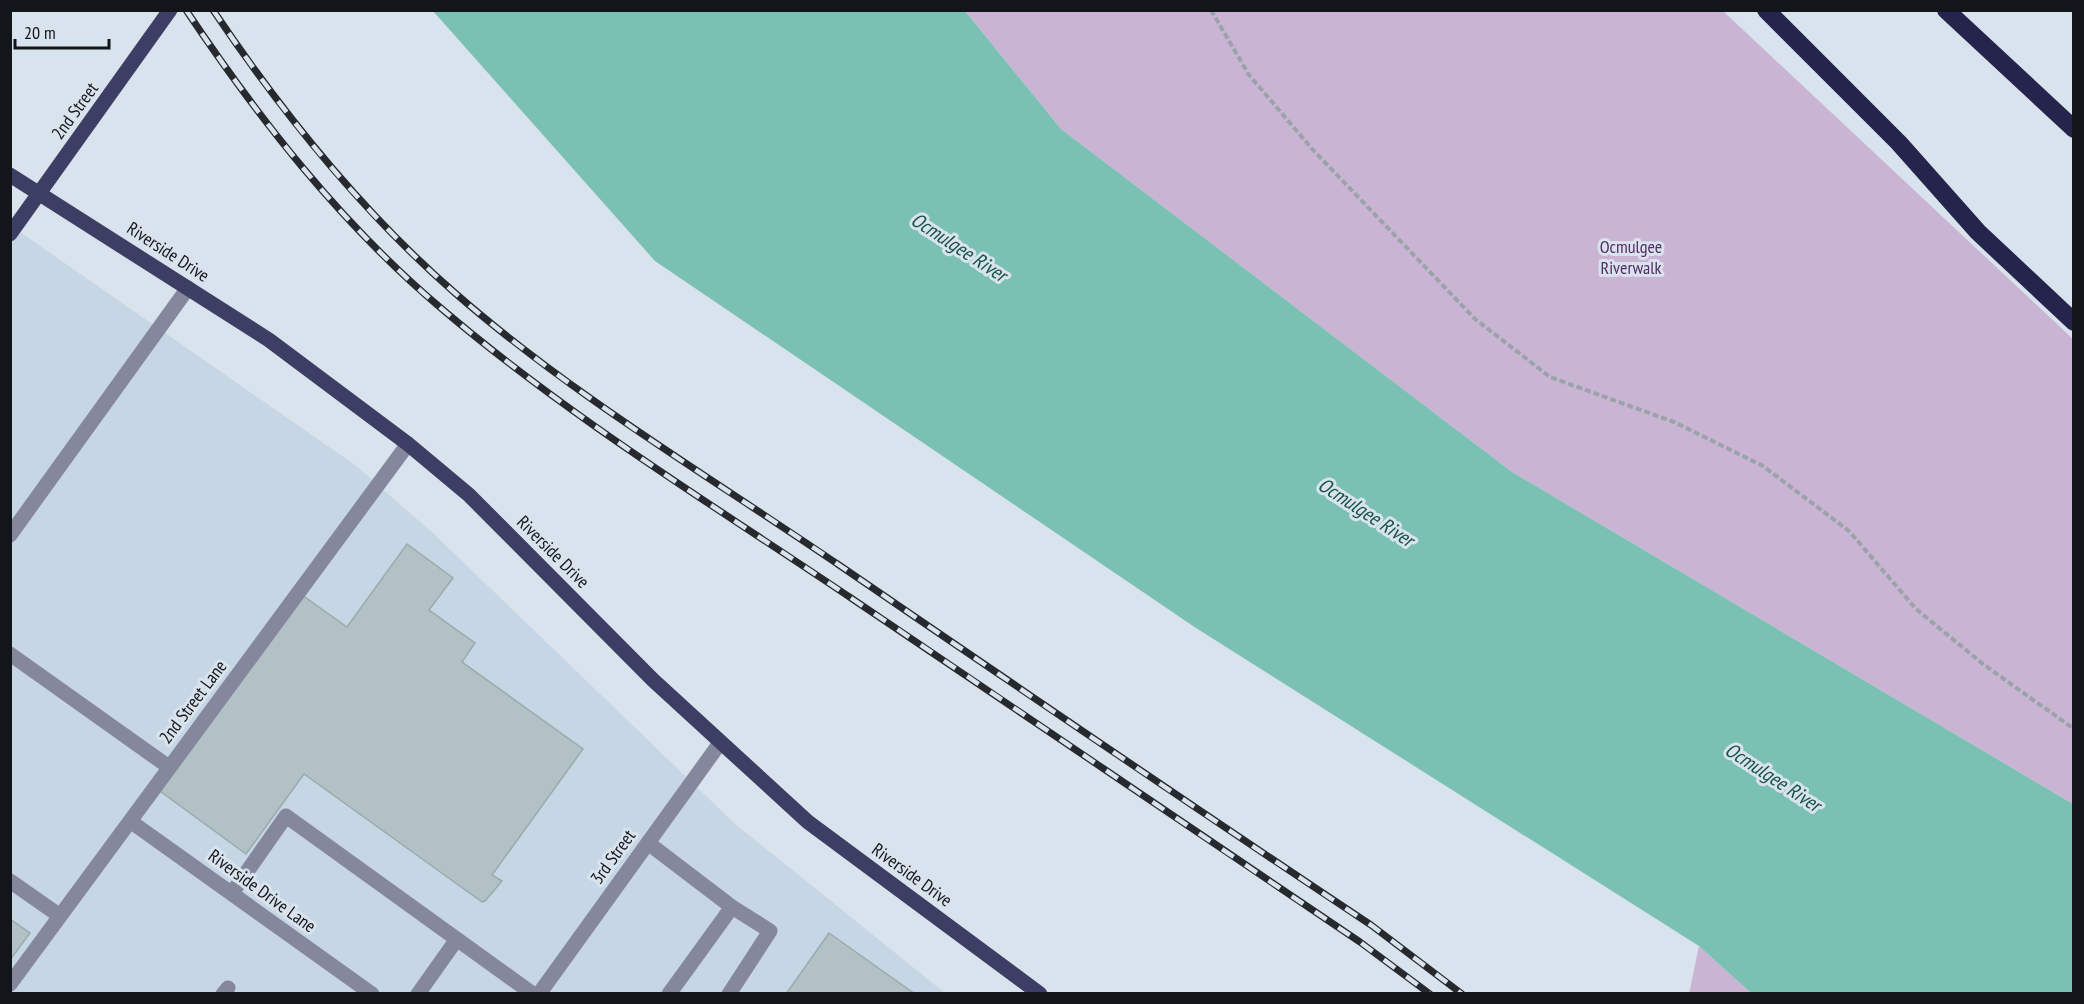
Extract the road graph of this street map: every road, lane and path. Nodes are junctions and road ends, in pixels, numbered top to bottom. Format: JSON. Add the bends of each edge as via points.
{"nodes":[{"id":1,"x":170,"y":10,"type":"edge"},
{"id":2,"x":1211,"y":10,"type":"edge"},
{"id":3,"x":1766,"y":10,"type":"edge"},
{"id":4,"x":1946,"y":10,"type":"edge"},
{"id":5,"x":2073,"y":129,"type":"edge"},
{"id":6,"x":10,"y":175,"type":"edge"},
{"id":7,"x":10,"y":234,"type":"edge"},
{"id":8,"x":188,"y":288,"type":"junction"},
{"id":9,"x":2073,"y":321,"type":"edge"},
{"id":10,"x":408,"y":444,"type":"junction"},
{"id":11,"x":10,"y":535,"type":"edge"},
{"id":12,"x":10,"y":654,"type":"edge"},
{"id":13,"x":2073,"y":729,"type":"edge"},
{"id":14,"x":720,"y":743,"type":"junction"},
{"id":15,"x":169,"y":767,"type":"junction"},
{"id":16,"x":130,"y":821,"type":"junction"},
{"id":17,"x":648,"y":843,"type":"junction"},
{"id":18,"x":10,"y":881,"type":"edge"},
{"id":19,"x":232,"y":893,"type":"junction"},
{"id":20,"x":732,"y":907,"type":"junction"},
{"id":21,"x":60,"y":916,"type":"junction"},
{"id":22,"x":457,"y":939,"type":"junction"},
{"id":23,"x":10,"y":984,"type":"edge"},
{"id":24,"x":372,"y":993,"type":"edge"},
{"id":25,"x":418,"y":993,"type":"edge"},
{"id":26,"x":533,"y":993,"type":"edge"},
{"id":27,"x":538,"y":993,"type":"edge"},
{"id":28,"x":669,"y":993,"type":"edge"},
{"id":29,"x":729,"y":993,"type":"edge"},
{"id":30,"x":1040,"y":993,"type":"edge"}],
"edges":[{"from":1,"to":7,"type":"main road","name":"2nd Street","bridge":true},
{"from":2,"to":13,"type":"path","via":[[1249,75],[1322,159],[1475,319],[1550,377],[1674,422],[1763,466],[1849,531],[1916,609],[1983,664]]},
{"from":3,"to":9,"type":"highway","via":[[1899,143],[1978,232]]},
{"from":4,"to":5,"type":"highway"},
{"from":6,"to":8,"type":"main road","name":"Riverside Drive"},
{"from":8,"to":10,"type":"main road","name":"Riverside Drive","via":[[269,340]]},
{"from":8,"to":11,"type":"street"},
{"from":10,"to":14,"type":"main road","name":"Riverside Drive","via":[[469,495]]},
{"from":10,"to":15,"type":"street","name":"2nd Street Lane"},
{"from":12,"to":15,"type":"street"},
{"from":14,"to":17,"type":"street","name":"3rd Street"},
{"from":14,"to":30,"type":"main road","name":"Riverside Drive","via":[[808,822]]},
{"from":15,"to":16,"type":"street","name":"2nd Street Lane"},
{"from":16,"to":19,"type":"street","name":"Riverside Drive Lane"},
{"from":16,"to":21,"type":"street","name":"2nd Street Lane"},
{"from":17,"to":20,"type":"street"},
{"from":17,"to":27,"type":"street","name":"3rd Street"},
{"from":18,"to":21,"type":"street"},
{"from":19,"to":22,"type":"street","via":[[286,816]]},
{"from":19,"to":24,"type":"street","name":"Riverside Drive Lane"},
{"from":20,"to":28,"type":"street"},
{"from":20,"to":29,"type":"street","via":[[770,931]]},
{"from":21,"to":23,"type":"street","name":"2nd Street Lane"},
{"from":22,"to":25,"type":"street"},
{"from":22,"to":26,"type":"street"}]}
